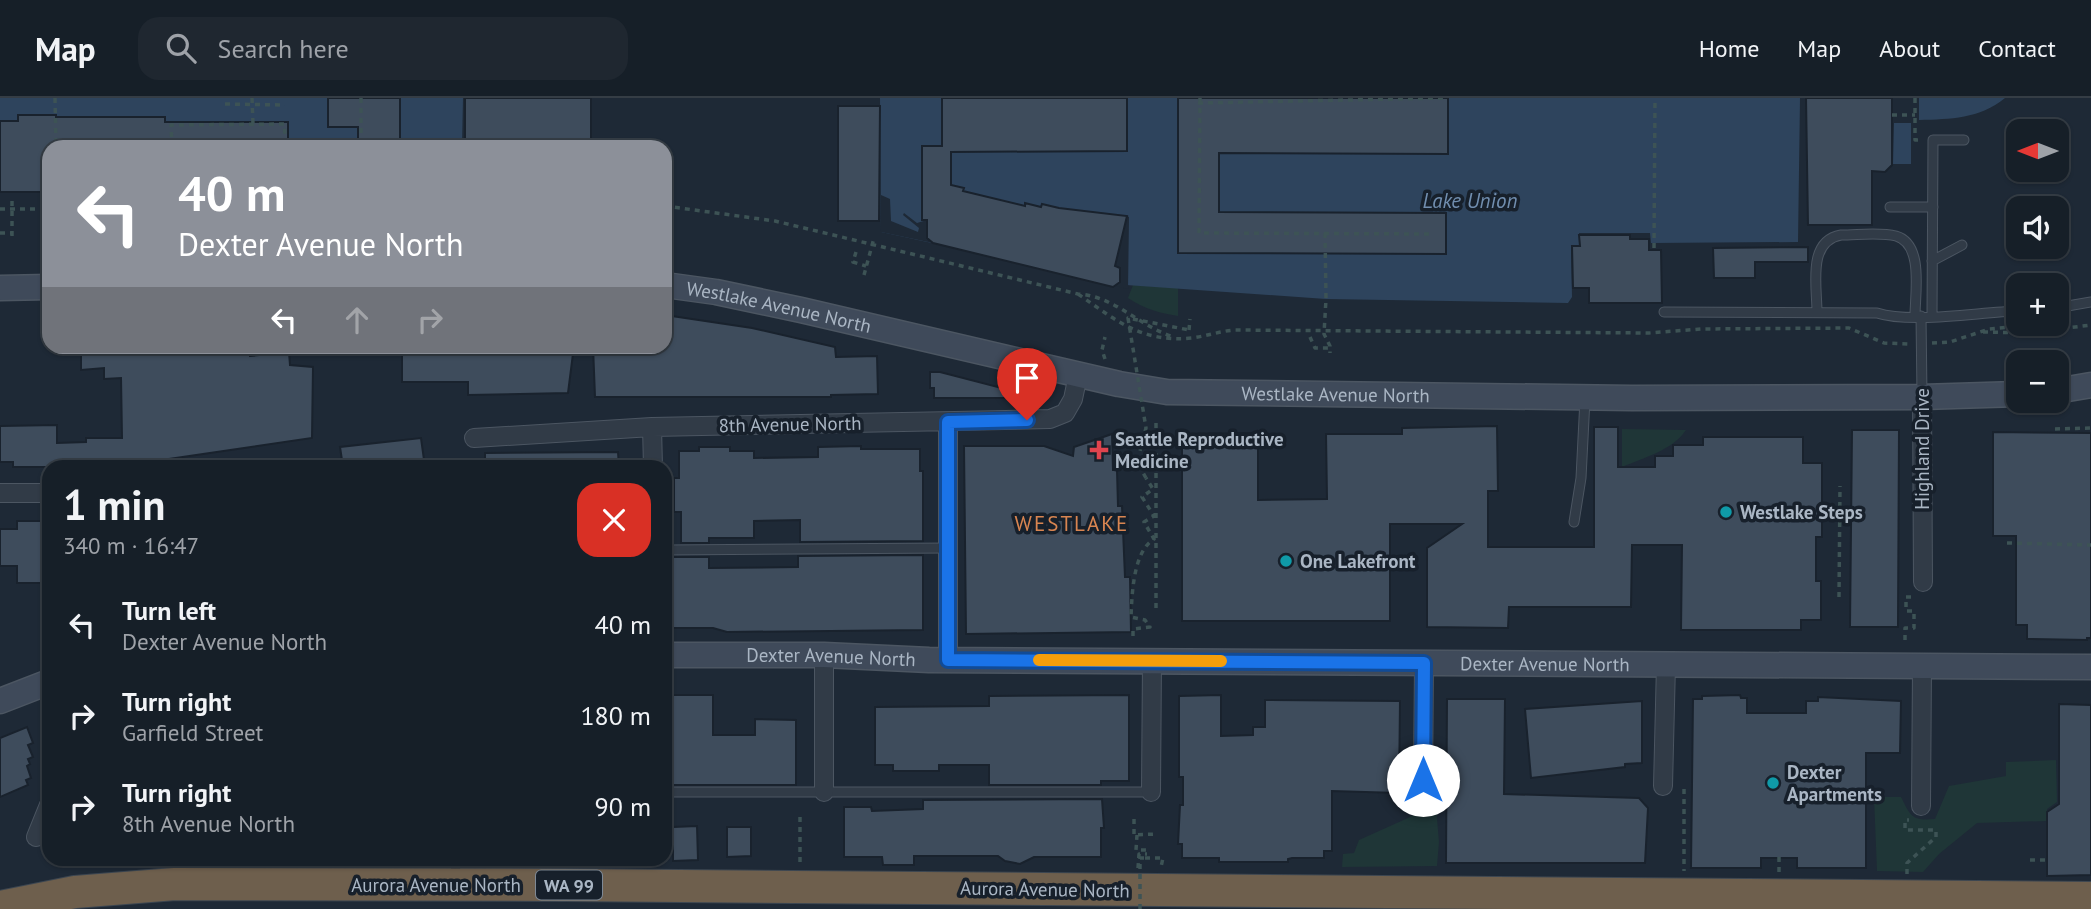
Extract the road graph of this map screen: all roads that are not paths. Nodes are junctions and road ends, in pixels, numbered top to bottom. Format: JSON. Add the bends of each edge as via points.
{"nodes":[{"id":1,"x":1964,"y":140,"type":"dead end"},
{"id":2,"x":1890,"y":207,"type":"dead end"},
{"id":3,"x":1933,"y":207,"type":"junction"},
{"id":4,"x":1962,"y":245,"type":"dead end"},
{"id":5,"x":1932,"y":261,"type":"junction"},
{"id":6,"x":672,"y":286,"type":"edge"},
{"id":7,"x":42,"y":287,"type":"edge"},
{"id":8,"x":0,"y":288,"type":"edge"},
{"id":9,"x":2091,"y":302,"type":"edge"},
{"id":10,"x":2069,"y":306,"type":"edge"},
{"id":11,"x":2006,"y":311,"type":"edge"},
{"id":12,"x":1664,"y":312,"type":"dead end"},
{"id":13,"x":1817,"y":312,"type":"junction"},
{"id":14,"x":1918,"y":316,"type":"junction"},
{"id":15,"x":1932,"y":316,"type":"junction"},
{"id":16,"x":1078,"y":375,"type":"junction"},
{"id":17,"x":2091,"y":385,"type":"edge"},
{"id":18,"x":2069,"y":389,"type":"edge"},
{"id":19,"x":2006,"y":394,"type":"edge"},
{"id":20,"x":1585,"y":397,"type":"junction"},
{"id":21,"x":1922,"y":397,"type":"junction"},
{"id":22,"x":948,"y":422,"type":"junction"},
{"id":23,"x":652,"y":427,"type":"junction"},
{"id":24,"x":474,"y":438,"type":"dead end"},
{"id":25,"x":653,"y":460,"type":"edge"},
{"id":26,"x":0,"y":493,"type":"edge"},
{"id":27,"x":42,"y":493,"type":"edge"},
{"id":28,"x":1574,"y":522,"type":"dead end"},
{"id":29,"x":948,"y":548,"type":"junction"},
{"id":30,"x":672,"y":550,"type":"edge"},
{"id":31,"x":1922,"y":589,"type":"road end"},
{"id":32,"x":672,"y":655,"type":"edge"},
{"id":33,"x":824,"y":655,"type":"junction"},
{"id":34,"x":948,"y":660,"type":"junction"},
{"id":35,"x":1152,"y":660,"type":"junction"},
{"id":36,"x":1424,"y":663,"type":"junction"},
{"id":37,"x":1665,"y":664,"type":"junction"},
{"id":38,"x":1922,"y":666,"type":"junction"},
{"id":39,"x":2091,"y":667,"type":"edge"},
{"id":40,"x":42,"y":685,"type":"edge"},
{"id":41,"x":0,"y":701,"type":"edge"},
{"id":42,"x":1423,"y":780,"type":"dead end"},
{"id":43,"x":1663,"y":786,"type":"dead end"},
{"id":44,"x":672,"y":792,"type":"edge"},
{"id":45,"x":824,"y":792,"type":"junction"},
{"id":46,"x":1151,"y":792,"type":"joint"},
{"id":47,"x":1918,"y":813,"type":"road end"},
{"id":48,"x":42,"y":822,"type":"edge"},
{"id":49,"x":36,"y":837,"type":"dead end"},
{"id":50,"x":455,"y":872,"type":"edge"},
{"id":51,"x":2091,"y":898,"type":"edge"},
{"id":52,"x":0,"y":907,"type":"edge"}],
"edges":[{"from":1,"to":3,"type":"lane","via":[[1933,140]]},
{"from":2,"to":3,"type":"lane"},
{"from":3,"to":5,"type":"lane"},
{"from":4,"to":5,"type":"lane"},
{"from":5,"to":15,"type":"lane"},
{"from":6,"to":16,"type":"main road","name":"Westlake Avenue North","via":[[801,310]]},
{"from":7,"to":8,"type":"main road"},
{"from":9,"to":10,"type":"lane"},
{"from":11,"to":15,"type":"lane"},
{"from":12,"to":13,"type":"lane"},
{"from":13,"to":14,"type":"lane"},
{"from":13,"to":14,"type":"lane","name":"Highland Drive","via":[[1817,257],[1822,244],[1841,235],[1890,235],[1906,241],[1915,256]]},
{"from":14,"to":15,"type":"lane"},
{"from":14,"to":21,"type":"lane","name":"Highland Drive"},
{"from":16,"to":20,"type":"main road","name":"Westlake Avenue North","via":[[1167,392]]},
{"from":16,"to":22,"type":"street","name":"8th Avenue North","via":[[1065,414],[1050,419]]},
{"from":17,"to":18,"type":"main road"},
{"from":19,"to":21,"type":"main road","name":"Westlake Avenue North"},
{"from":20,"to":21,"type":"main road","name":"Westlake Avenue North"},
{"from":20,"to":28,"type":"lane"},
{"from":21,"to":31,"type":"street","name":"Highland Drive"},
{"from":22,"to":23,"type":"street","name":"8th Avenue North"},
{"from":22,"to":29,"type":"street"},
{"from":23,"to":24,"type":"street","name":"8th Avenue North"},
{"from":23,"to":25,"type":"street"},
{"from":26,"to":27,"type":"street"},
{"from":29,"to":30,"type":"lane"},
{"from":29,"to":34,"type":"street"},
{"from":32,"to":33,"type":"main road","name":"Dexter Avenue North"},
{"from":33,"to":34,"type":"main road","name":"Dexter Avenue North"},
{"from":33,"to":45,"type":"street"},
{"from":34,"to":35,"type":"main road","name":"Dexter Avenue North"},
{"from":35,"to":36,"type":"main road","name":"Dexter Avenue North"},
{"from":35,"to":46,"type":"street"},
{"from":36,"to":37,"type":"main road","name":"Dexter Avenue North"},
{"from":36,"to":42,"type":"street"},
{"from":37,"to":38,"type":"main road","name":"Dexter Avenue North"},
{"from":37,"to":43,"type":"street"},
{"from":38,"to":39,"type":"main road","name":"Dexter Avenue North"},
{"from":38,"to":47,"type":"street"},
{"from":40,"to":41,"type":"main road"},
{"from":44,"to":45,"type":"lane"},
{"from":45,"to":46,"type":"lane"},
{"from":48,"to":49,"type":"street"},
{"from":50,"to":51,"type":"highway","name":"Aurora Avenue North","number":"WA 99"},
{"from":50,"to":52,"type":"highway","name":"Aurora Avenue North","number":"WA 99","via":[[175,884],[75,892]]}]}
